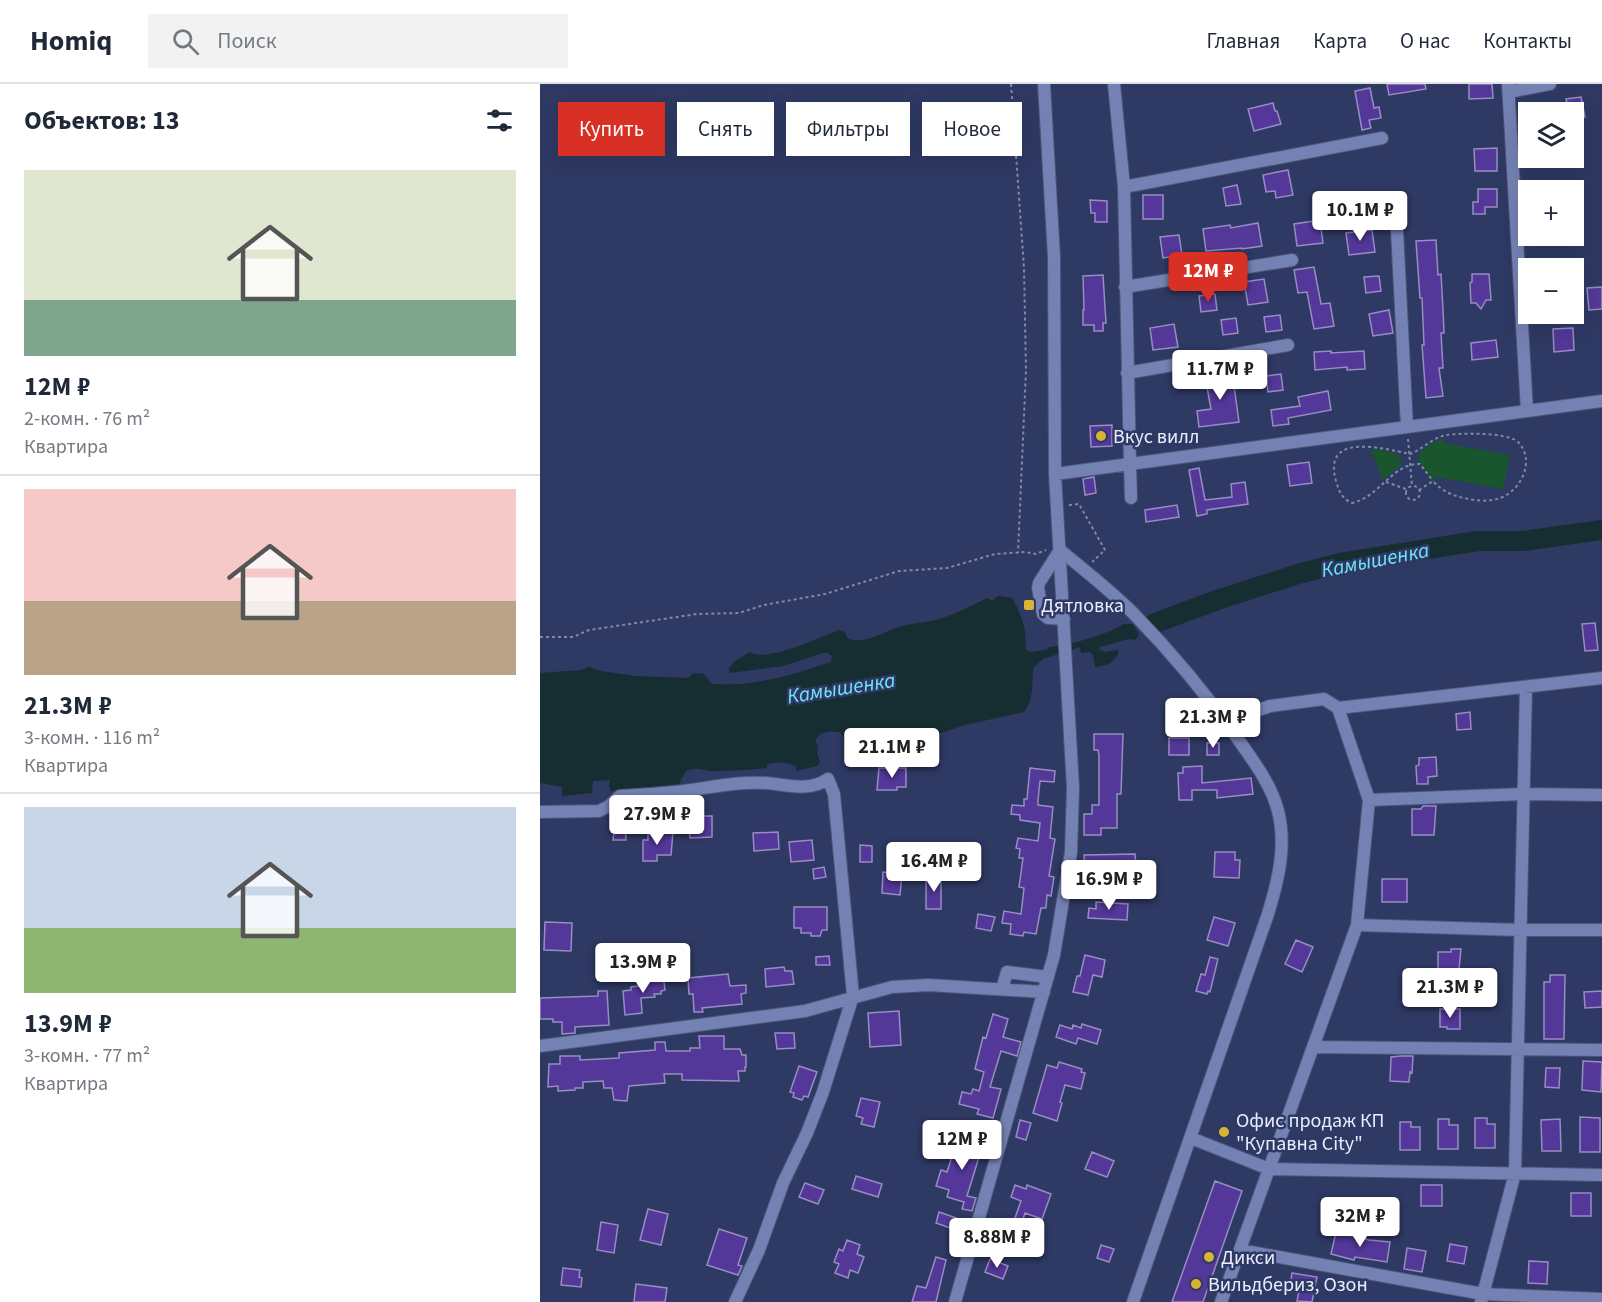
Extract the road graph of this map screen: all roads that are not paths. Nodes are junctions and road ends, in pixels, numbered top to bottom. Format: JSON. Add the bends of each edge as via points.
{"nodes":[{"id":1,"x":1044,"y":84,"type":"edge"},
{"id":2,"x":1114,"y":84,"type":"edge"},
{"id":3,"x":1550,"y":84,"type":"edge"},
{"id":4,"x":1509,"y":88,"type":"edge"},
{"id":5,"x":1382,"y":138,"type":"dead end"},
{"id":6,"x":1124,"y":186,"type":"junction"},
{"id":7,"x":1397,"y":230,"type":"dead end"},
{"id":8,"x":1292,"y":260,"type":"dead end"},
{"id":9,"x":1125,"y":287,"type":"junction"},
{"id":10,"x":1288,"y":345,"type":"dead end"},
{"id":11,"x":1127,"y":374,"type":"junction"},
{"id":12,"x":1602,"y":400,"type":"edge"},
{"id":13,"x":1527,"y":411,"type":"junction"},
{"id":14,"x":1407,"y":427,"type":"junction"},
{"id":15,"x":1130,"y":464,"type":"junction"},
{"id":16,"x":1055,"y":474,"type":"junction"},
{"id":17,"x":1131,"y":498,"type":"dead end"},
{"id":18,"x":1060,"y":550,"type":"junction"},
{"id":19,"x":1064,"y":619,"type":"junction"},
{"id":20,"x":1602,"y":678,"type":"edge"},
{"id":21,"x":1526,"y":687,"type":"junction"},
{"id":22,"x":1338,"y":708,"type":"junction"},
{"id":23,"x":1229,"y":726,"type":"junction"},
{"id":24,"x":1523,"y":794,"type":"junction"},
{"id":25,"x":1602,"y":795,"type":"edge"},
{"id":26,"x":1369,"y":800,"type":"junction"},
{"id":27,"x":540,"y":812,"type":"edge"},
{"id":28,"x":1357,"y":925,"type":"junction"},
{"id":29,"x":1521,"y":930,"type":"junction"},
{"id":30,"x":1602,"y":930,"type":"edge"},
{"id":31,"x":1048,"y":977,"type":"junction"},
{"id":32,"x":1002,"y":989,"type":"junction"},
{"id":33,"x":1044,"y":992,"type":"junction"},
{"id":34,"x":853,"y":996,"type":"junction"},
{"id":35,"x":540,"y":1046,"type":"edge"},
{"id":36,"x":1313,"y":1047,"type":"junction"},
{"id":37,"x":1518,"y":1050,"type":"junction"},
{"id":38,"x":1602,"y":1050,"type":"edge"},
{"id":39,"x":1191,"y":1137,"type":"junction"},
{"id":40,"x":1269,"y":1168,"type":"junction"},
{"id":41,"x":1515,"y":1173,"type":"junction"},
{"id":42,"x":1602,"y":1175,"type":"edge"},
{"id":43,"x":1240,"y":1250,"type":"junction"},
{"id":44,"x":1482,"y":1298,"type":"edge"},
{"id":45,"x":1602,"y":1299,"type":"edge"},
{"id":46,"x":735,"y":1302,"type":"edge"},
{"id":47,"x":955,"y":1302,"type":"edge"},
{"id":48,"x":1133,"y":1302,"type":"edge"},
{"id":49,"x":1221,"y":1302,"type":"edge"}],
"edges":[{"from":1,"to":16,"type":"street","via":[[1054,257]]},
{"from":2,"to":6,"type":"street"},
{"from":3,"to":4,"type":"street"},
{"from":4,"to":13,"type":"street"},
{"from":5,"to":6,"type":"street"},
{"from":6,"to":9,"type":"street"},
{"from":7,"to":14,"type":"street"},
{"from":8,"to":9,"type":"street"},
{"from":9,"to":11,"type":"street"},
{"from":10,"to":11,"type":"street"},
{"from":11,"to":15,"type":"street"},
{"from":12,"to":13,"type":"street"},
{"from":13,"to":14,"type":"street"},
{"from":14,"to":15,"type":"street"},
{"from":15,"to":16,"type":"street"},
{"from":15,"to":17,"type":"street"},
{"from":16,"to":18,"type":"street"},
{"from":18,"to":19,"type":"street"},
{"from":18,"to":19,"type":"street","via":[[1038,588],[1043,614]]},
{"from":18,"to":23,"type":"street","via":[[1132,612]]},
{"from":19,"to":31,"type":"street","via":[[1073,832],[1069,874]]},
{"from":20,"to":21,"type":"street"},
{"from":21,"to":22,"type":"street"},
{"from":21,"to":24,"type":"street"},
{"from":22,"to":23,"type":"street","via":[[1324,699],[1270,706]]},
{"from":22,"to":26,"type":"street"},
{"from":23,"to":39,"type":"street","via":[[1275,799],[1281,824],[1281,855],[1268,914]]},
{"from":24,"to":25,"type":"street"},
{"from":24,"to":26,"type":"street"},
{"from":24,"to":29,"type":"street"},
{"from":26,"to":28,"type":"street"},
{"from":27,"to":34,"type":"street","via":[[599,811],[620,796],[707,786],[762,783],[808,788],[828,779],[834,794]]},
{"from":28,"to":29,"type":"street"},
{"from":28,"to":36,"type":"street"},
{"from":29,"to":30,"type":"street"},
{"from":29,"to":37,"type":"street"},
{"from":31,"to":32,"type":"street","via":[[1007,972]]},
{"from":31,"to":33,"type":"street"},
{"from":32,"to":33,"type":"street"},
{"from":32,"to":34,"type":"street","via":[[909,985]]},
{"from":33,"to":47,"type":"street"},
{"from":34,"to":35,"type":"street","via":[[805,1011]]},
{"from":34,"to":46,"type":"street","via":[[819,1102]]},
{"from":36,"to":37,"type":"street"},
{"from":36,"to":40,"type":"street"},
{"from":37,"to":38,"type":"street"},
{"from":37,"to":41,"type":"street"},
{"from":39,"to":40,"type":"street"},
{"from":39,"to":48,"type":"street"},
{"from":40,"to":41,"type":"street"},
{"from":40,"to":43,"type":"street"},
{"from":41,"to":42,"type":"street"},
{"from":41,"to":44,"type":"street"},
{"from":43,"to":44,"type":"street"},
{"from":43,"to":49,"type":"street"},
{"from":44,"to":45,"type":"street"}]}
